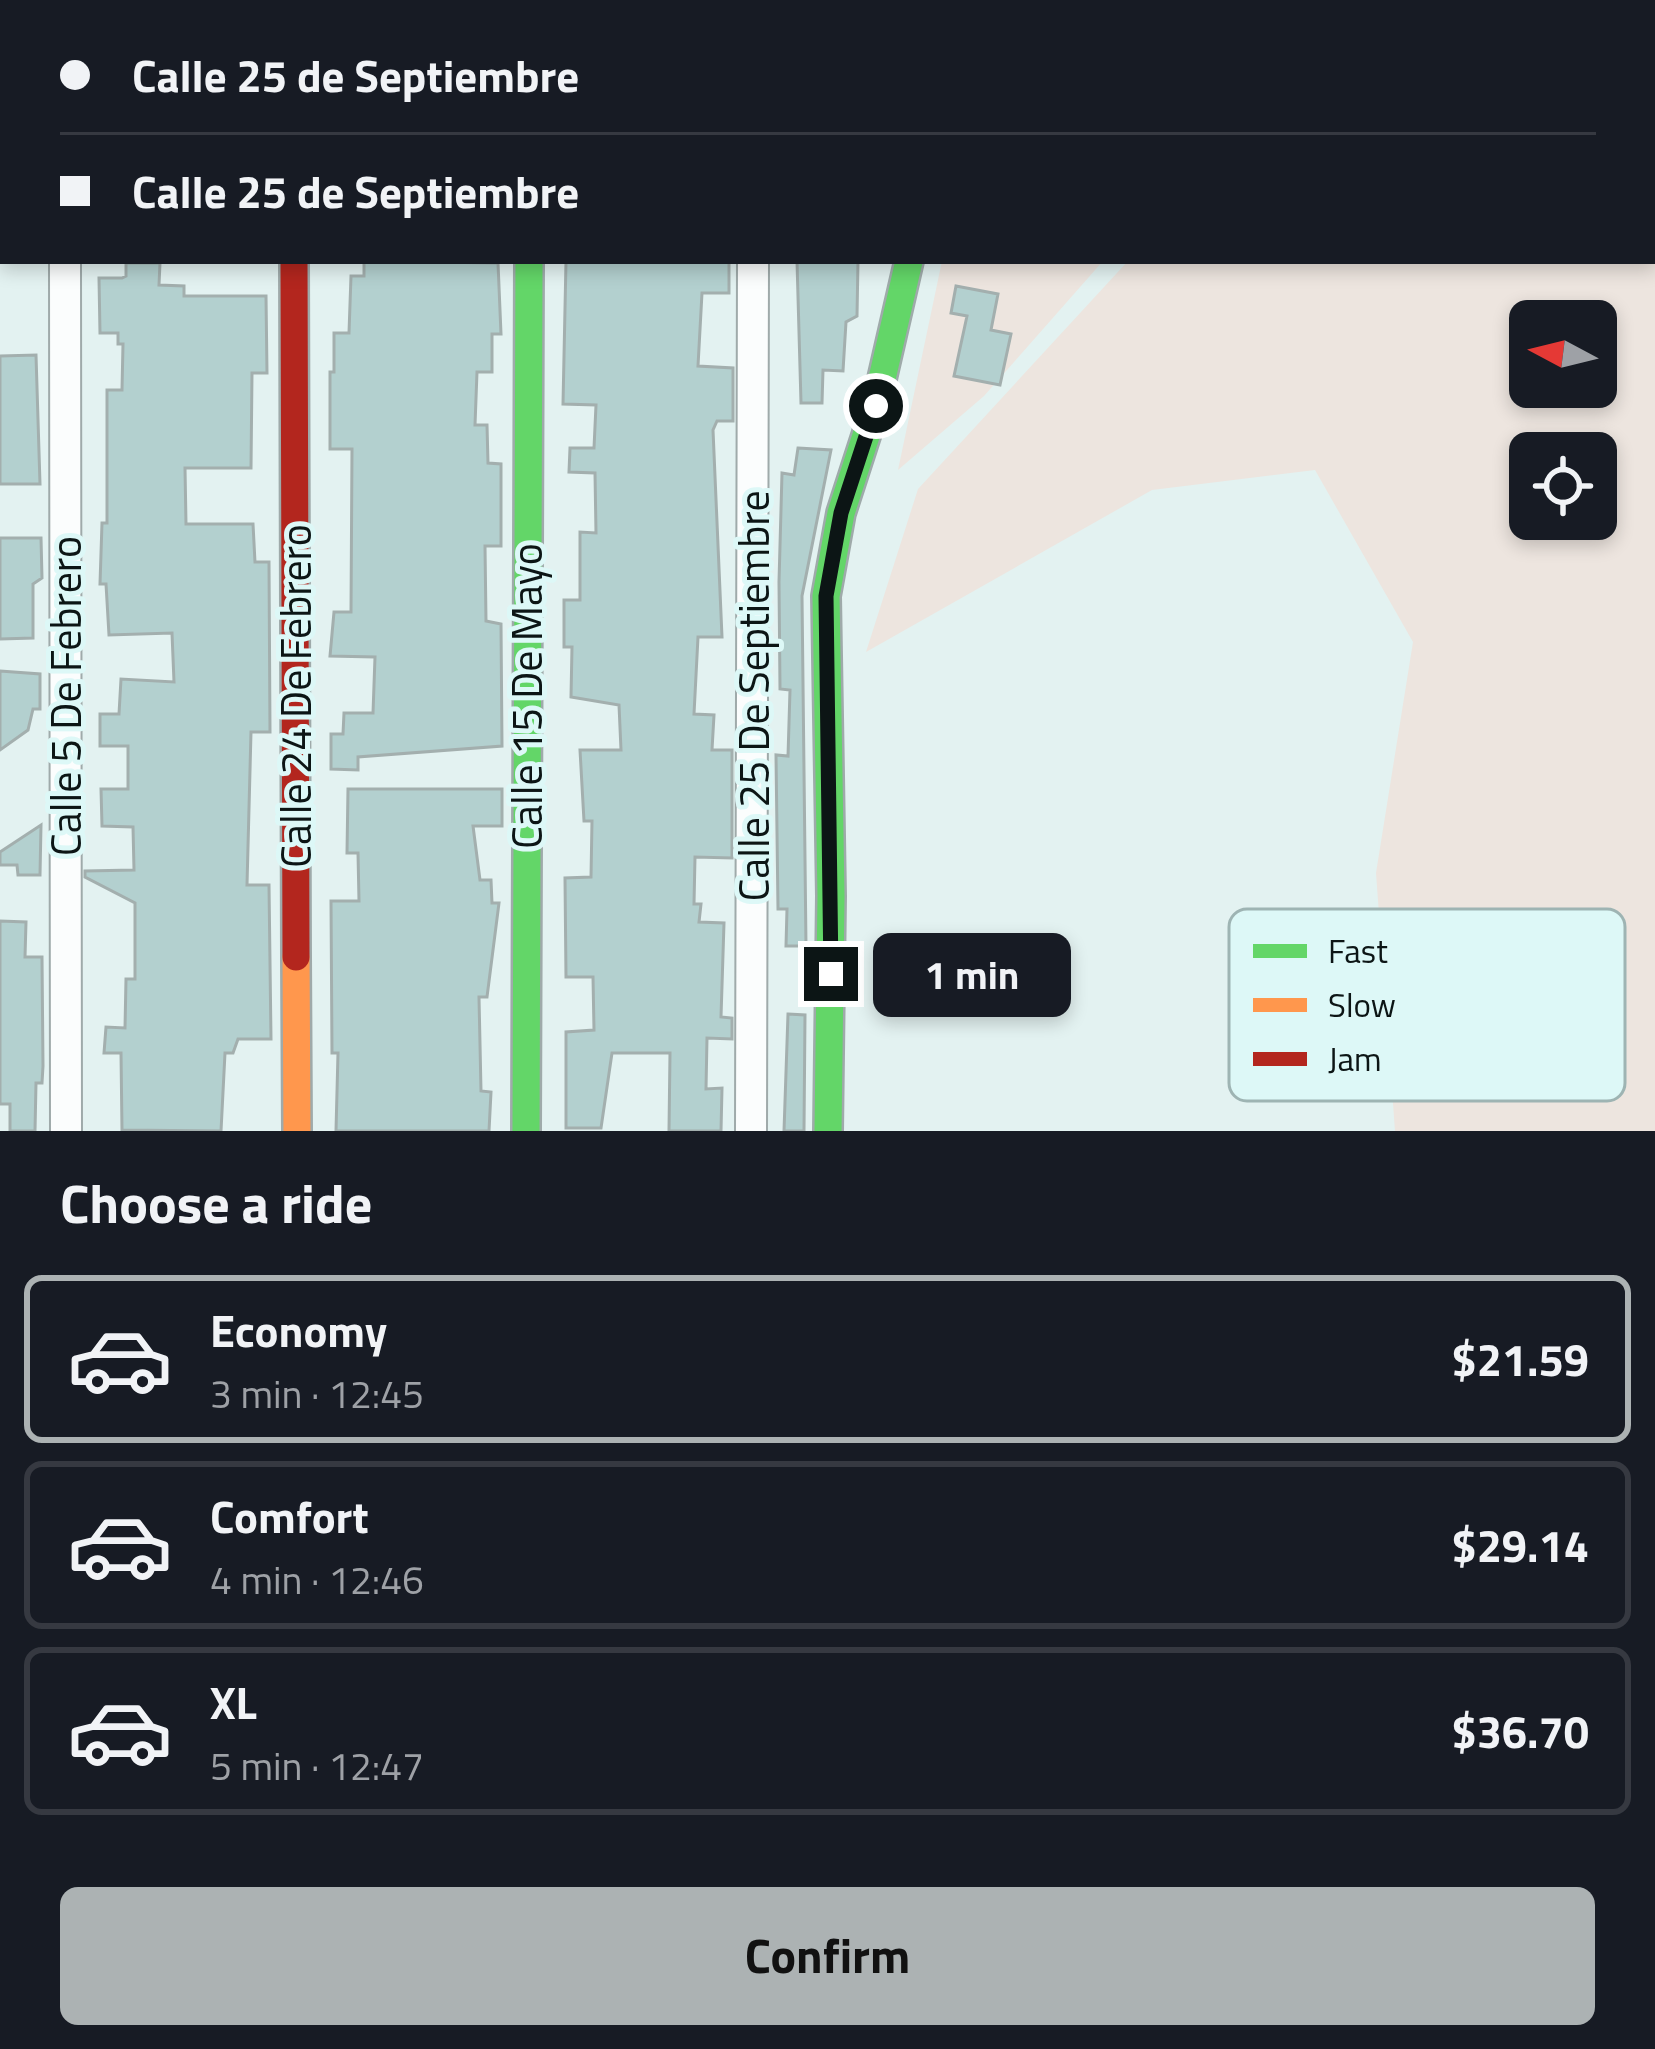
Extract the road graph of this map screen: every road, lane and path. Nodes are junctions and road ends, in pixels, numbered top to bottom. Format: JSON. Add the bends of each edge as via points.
{"nodes":[{"id":1,"x":65,"y":264,"type":"edge"},
{"id":2,"x":295,"y":264,"type":"edge"},
{"id":3,"x":529,"y":264,"type":"edge"},
{"id":4,"x":753,"y":264,"type":"edge"},
{"id":5,"x":908,"y":264,"type":"edge"},
{"id":6,"x":66,"y":1131,"type":"edge"},
{"id":7,"x":297,"y":1131,"type":"edge"},
{"id":8,"x":526,"y":1131,"type":"edge"},
{"id":9,"x":751,"y":1131,"type":"edge"},
{"id":10,"x":828,"y":1131,"type":"edge"}],
"edges":[{"from":1,"to":6,"type":"street","name":"Calle 5 De Febrero"},
{"from":2,"to":7,"type":"street","name":"Calle 24 De Febrero"},
{"from":3,"to":8,"type":"street","name":"Calle 15 De Mayo"},
{"from":4,"to":9,"type":"street","name":"Calle 25 De Septiembre"},
{"from":5,"to":10,"type":"street","name":"Calle 25 De Septiembre","via":[[828,583]]}]}
